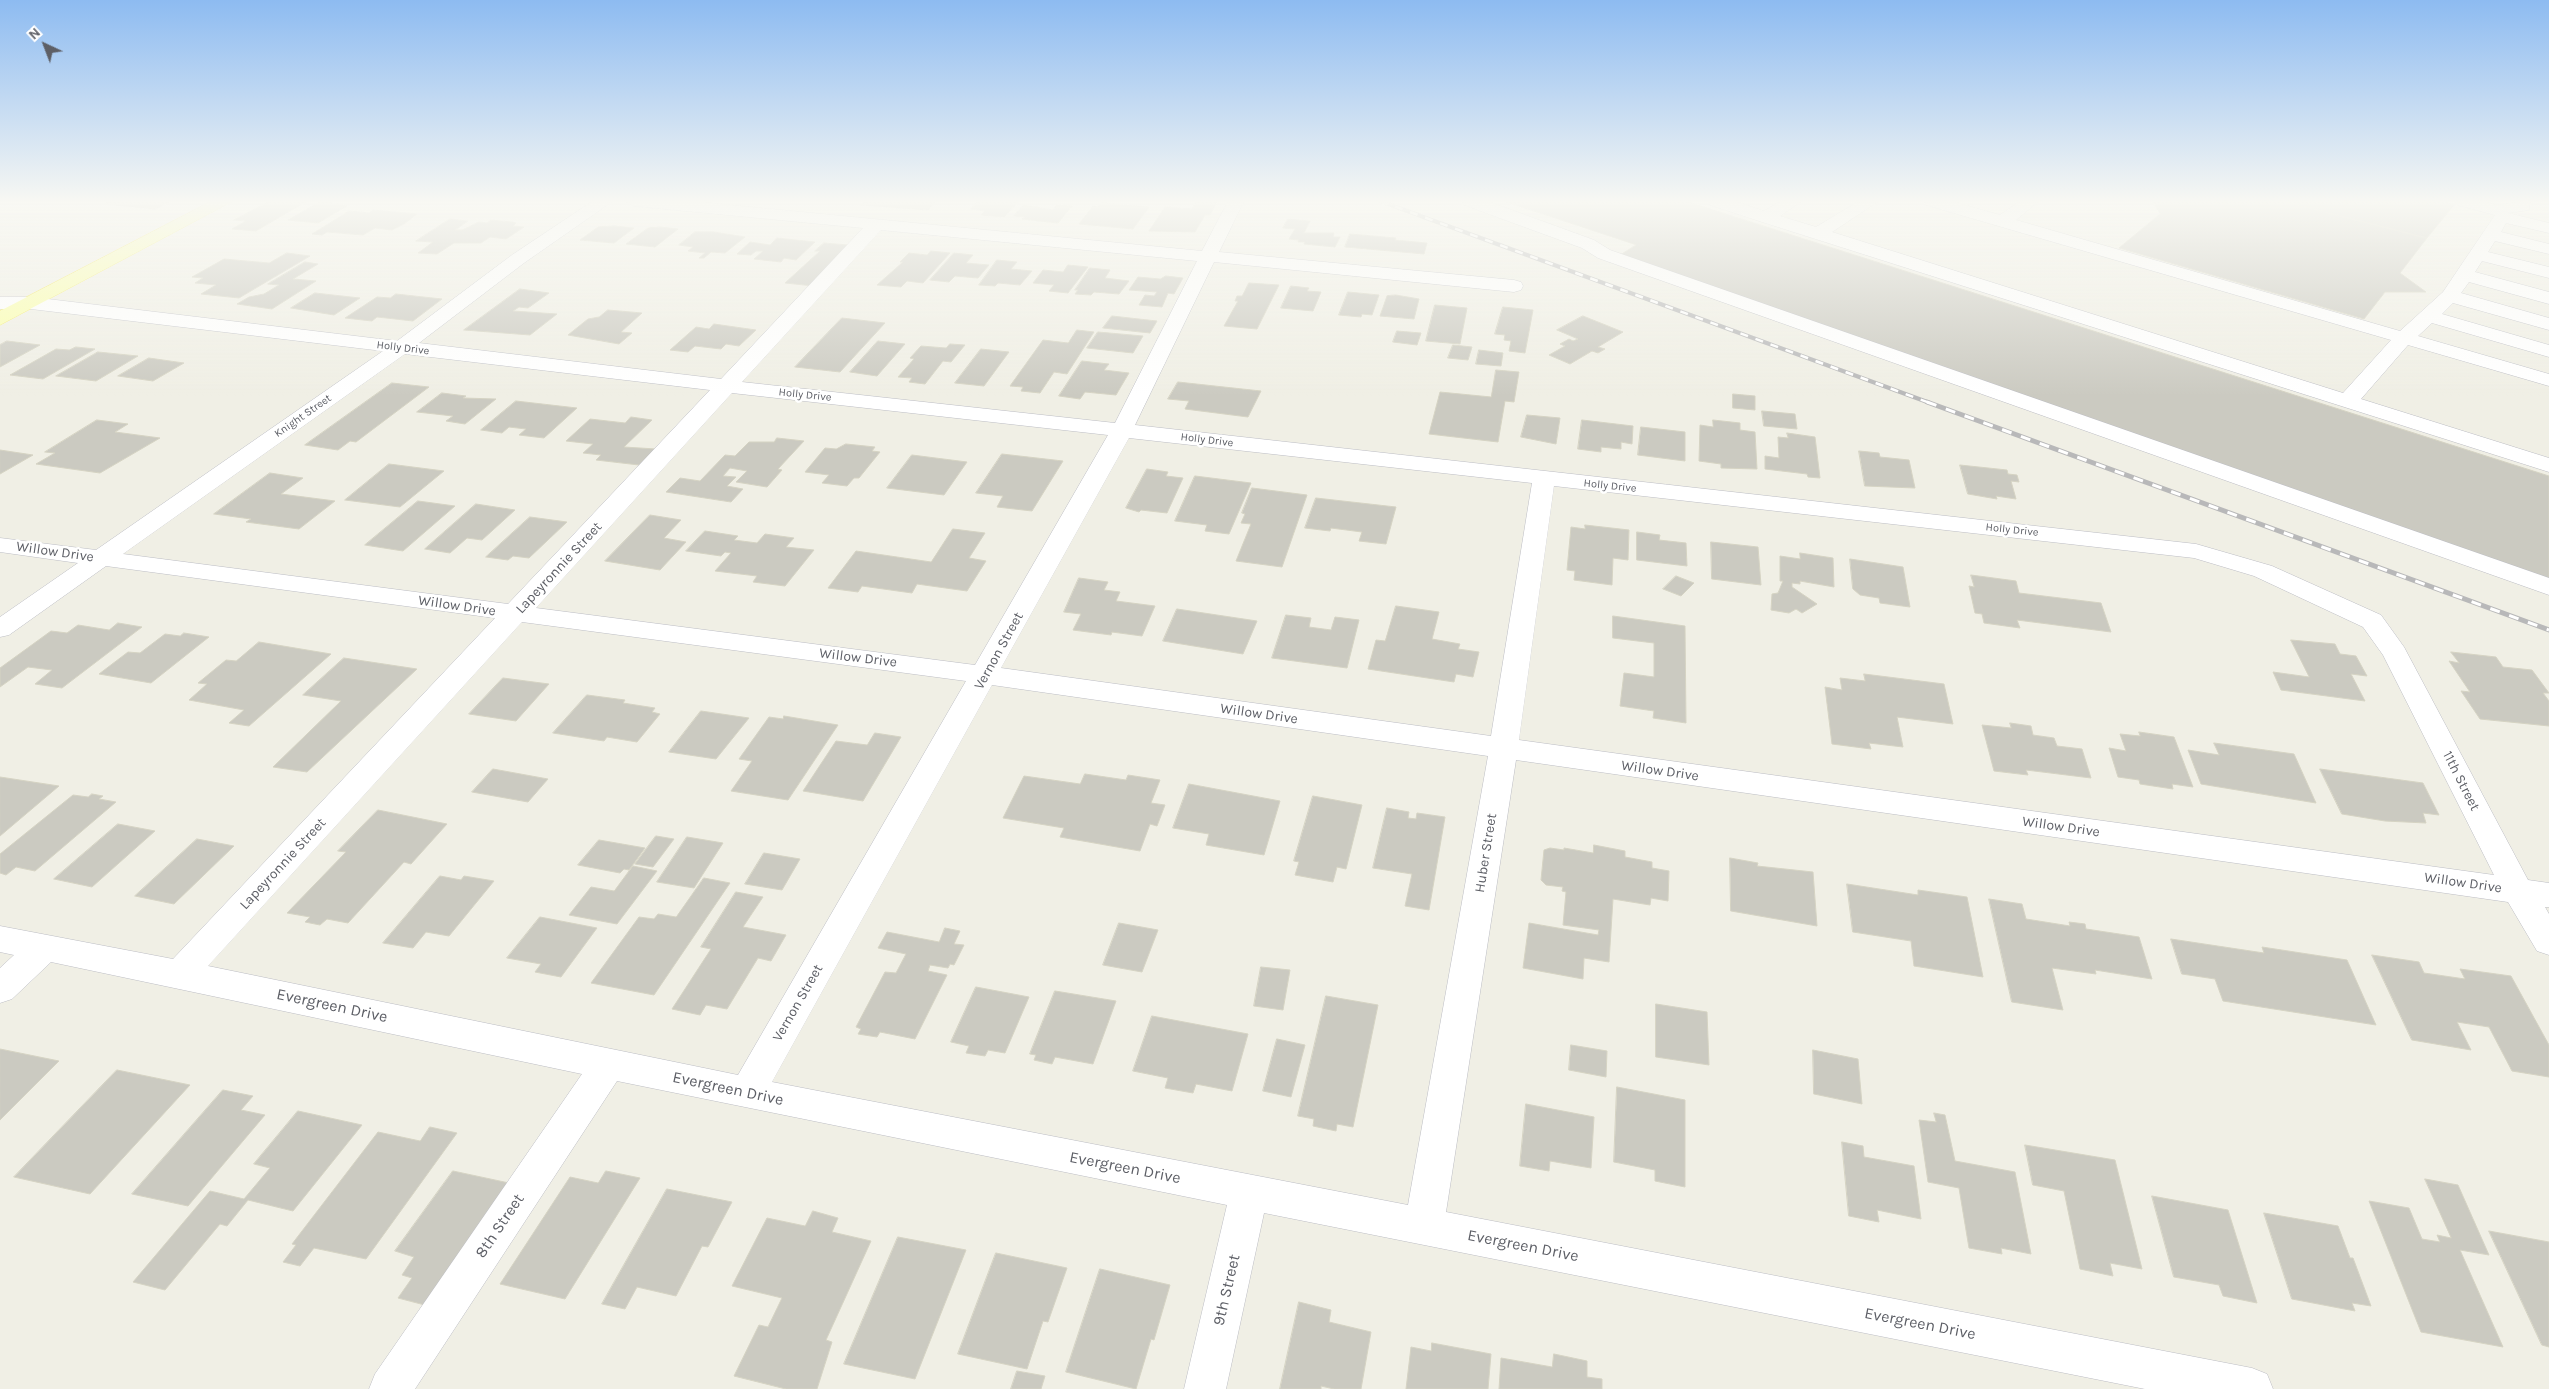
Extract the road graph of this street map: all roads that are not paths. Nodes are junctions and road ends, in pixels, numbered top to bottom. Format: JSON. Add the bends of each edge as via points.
{"nodes":[{"id":1,"x":102,"y":266,"type":"edge"},
{"id":2,"x":510,"y":266,"type":"edge"},
{"id":3,"x":838,"y":266,"type":"edge"},
{"id":4,"x":1205,"y":266,"type":"edge"},
{"id":5,"x":1310,"y":266,"type":"edge"},
{"id":6,"x":1638,"y":266,"type":"edge"},
{"id":7,"x":1922,"y":266,"type":"edge"},
{"id":8,"x":2154,"y":266,"type":"edge"},
{"id":9,"x":2470,"y":266,"type":"edge"},
{"id":10,"x":2525,"y":266,"type":"edge"},
{"id":11,"x":2549,"y":272,"type":"edge"},
{"id":12,"x":2464,"y":275,"type":"junction"},
{"id":13,"x":1514,"y":286,"type":"dead end"},
{"id":14,"x":2450,"y":296,"type":"junction"},
{"id":15,"x":2549,"y":298,"type":"edge"},
{"id":16,"x":0,"y":302,"type":"edge"},
{"id":17,"x":31,"y":303,"type":"junction"},
{"id":18,"x":2429,"y":316,"type":"junction"},
{"id":19,"x":0,"y":319,"type":"edge"},
{"id":20,"x":2549,"y":324,"type":"edge"},
{"id":21,"x":2404,"y":338,"type":"junction"},
{"id":22,"x":400,"y":348,"type":"junction"},
{"id":23,"x":2549,"y":351,"type":"edge"},
{"id":24,"x":2549,"y":380,"type":"edge"},
{"id":25,"x":726,"y":386,"type":"junction"},
{"id":26,"x":2348,"y":400,"type":"junction"},
{"id":27,"x":1122,"y":430,"type":"junction"},
{"id":28,"x":2549,"y":464,"type":"edge"},
{"id":29,"x":1544,"y":478,"type":"junction"},
{"id":30,"x":0,"y":545,"type":"edge"},
{"id":31,"x":98,"y":558,"type":"junction"},
{"id":32,"x":2549,"y":587,"type":"edge"},
{"id":33,"x":516,"y":614,"type":"junction"},
{"id":34,"x":2372,"y":621,"type":"joint"},
{"id":35,"x":0,"y":629,"type":"edge"},
{"id":36,"x":985,"y":675,"type":"junction"},
{"id":37,"x":1502,"y":750,"type":"junction"},
{"id":38,"x":2518,"y":891,"type":"junction"},
{"id":39,"x":2549,"y":895,"type":"edge"},
{"id":40,"x":0,"y":939,"type":"edge"},
{"id":41,"x":2549,"y":942,"type":"edge"},
{"id":42,"x":44,"y":948,"type":"junction"},
{"id":43,"x":180,"y":974,"type":"junction"},
{"id":44,"x":0,"y":990,"type":"edge"},
{"id":45,"x":609,"y":1064,"type":"junction"},
{"id":46,"x":747,"y":1093,"type":"junction"},
{"id":47,"x":1249,"y":1192,"type":"junction"},
{"id":48,"x":1424,"y":1227,"type":"junction"},
{"id":49,"x":390,"y":1389,"type":"edge"},
{"id":50,"x":1204,"y":1389,"type":"edge"},
{"id":51,"x":2252,"y":1389,"type":"edge"}],
"edges":[{"from":1,"to":17,"type":"main road"},
{"from":2,"to":22,"type":"street","name":"Knight Street"},
{"from":3,"to":25,"type":"street","name":"Lapeyronnie Street"},
{"from":4,"to":27,"type":"street","name":"Vernon Street"},
{"from":5,"to":13,"type":"street"},
{"from":6,"to":32,"type":"street"},
{"from":7,"to":26,"type":"street"},
{"from":8,"to":21,"type":"street"},
{"from":9,"to":12,"type":"street"},
{"from":10,"to":11,"type":"street"},
{"from":12,"to":14,"type":"street"},
{"from":12,"to":15,"type":"street"},
{"from":14,"to":18,"type":"street"},
{"from":14,"to":20,"type":"street"},
{"from":16,"to":17,"type":"street","name":"Holly Drive"},
{"from":17,"to":19,"type":"main road"},
{"from":17,"to":22,"type":"street","name":"Holly Drive"},
{"from":18,"to":21,"type":"street"},
{"from":18,"to":23,"type":"street"},
{"from":21,"to":24,"type":"street"},
{"from":21,"to":26,"type":"street"},
{"from":22,"to":25,"type":"street","name":"Holly Drive"},
{"from":22,"to":31,"type":"street","name":"Knight Street"},
{"from":25,"to":27,"type":"street","name":"Holly Drive"},
{"from":25,"to":33,"type":"street","name":"Lapeyronnie Street"},
{"from":26,"to":28,"type":"street"},
{"from":27,"to":29,"type":"street","name":"Holly Drive"},
{"from":27,"to":36,"type":"street","name":"Vernon Street"},
{"from":29,"to":34,"type":"street","name":"Holly Drive","via":[[2196,551],[2263,571]]},
{"from":29,"to":37,"type":"street","name":"Huber Street"},
{"from":30,"to":31,"type":"street","name":"Willow Drive"},
{"from":31,"to":33,"type":"street","name":"Willow Drive"},
{"from":31,"to":35,"type":"street","name":"Knight Street"},
{"from":33,"to":36,"type":"street","name":"Willow Drive"},
{"from":33,"to":43,"type":"street","name":"Lapeyronnie Street"},
{"from":34,"to":38,"type":"street","name":"11th Street","via":[[2395,653]]},
{"from":36,"to":37,"type":"street","name":"Willow Drive"},
{"from":36,"to":46,"type":"street","name":"Vernon Street"},
{"from":37,"to":38,"type":"street","name":"Willow Drive"},
{"from":37,"to":48,"type":"street","name":"Huber Street"},
{"from":38,"to":39,"type":"street","name":"Willow Drive"},
{"from":38,"to":41,"type":"street","name":"11th Street"},
{"from":40,"to":42,"type":"street","name":"Evergreen Drive"},
{"from":42,"to":43,"type":"street","name":"Evergreen Drive"},
{"from":42,"to":44,"type":"street"},
{"from":43,"to":45,"type":"street","name":"Evergreen Drive"},
{"from":45,"to":46,"type":"street","name":"Evergreen Drive"},
{"from":45,"to":49,"type":"street","name":"8th Street"},
{"from":46,"to":47,"type":"street","name":"Evergreen Drive"},
{"from":47,"to":48,"type":"street","name":"Evergreen Drive"},
{"from":47,"to":50,"type":"street","name":"9th Street"},
{"from":48,"to":51,"type":"street","name":"Evergreen Drive"}]}
